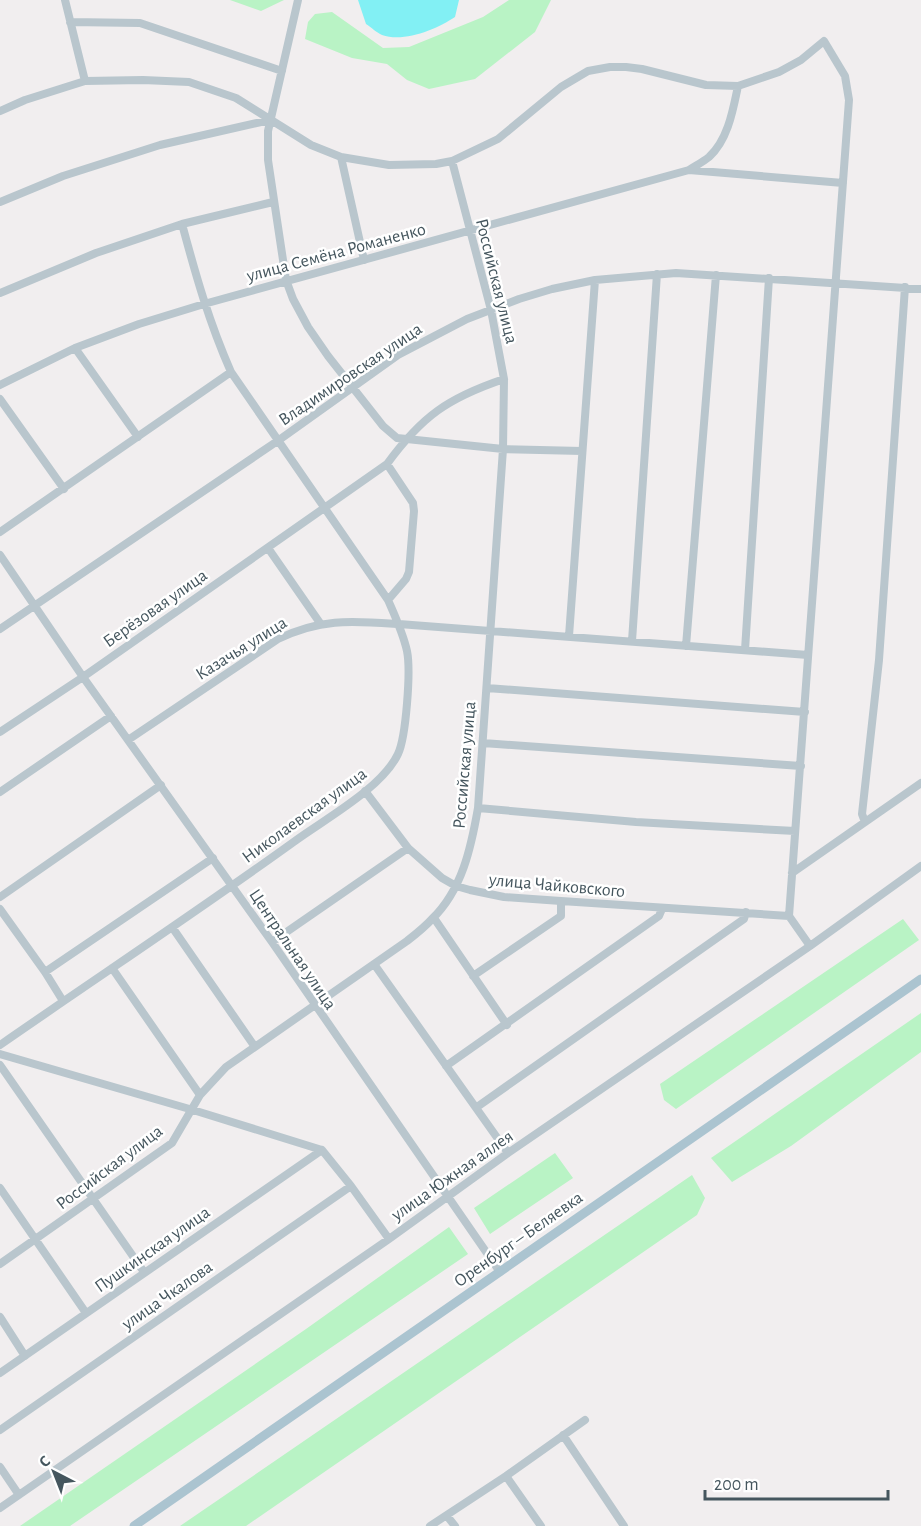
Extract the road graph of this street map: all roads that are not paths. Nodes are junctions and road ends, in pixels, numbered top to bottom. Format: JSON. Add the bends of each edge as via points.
{"nodes":[{"id":1,"x":65,"y":0,"type":"edge"},
{"id":2,"x":298,"y":0,"type":"edge"},
{"id":3,"x":70,"y":22,"type":"junction"},
{"id":4,"x":282,"y":71,"type":"junction"},
{"id":5,"x":85,"y":81,"type":"junction"},
{"id":6,"x":738,"y":86,"type":"junction"},
{"id":7,"x":0,"y":111,"type":"edge"},
{"id":8,"x":270,"y":120,"type":"junction"},
{"id":9,"x":341,"y":157,"type":"junction"},
{"id":10,"x":452,"y":161,"type":"junction"},
{"id":11,"x":689,"y":170,"type":"junction"},
{"id":12,"x":843,"y":183,"type":"junction"},
{"id":13,"x":0,"y":202,"type":"edge"},
{"id":14,"x":273,"y":202,"type":"junction"},
{"id":15,"x":182,"y":224,"type":"junction"},
{"id":16,"x":470,"y":230,"type":"junction"},
{"id":17,"x":364,"y":260,"type":"junction"},
{"id":18,"x":657,"y":274,"type":"junction"},
{"id":19,"x":716,"y":275,"type":"junction"},
{"id":20,"x":769,"y":278,"type":"junction"},
{"id":21,"x":286,"y":280,"type":"junction"},
{"id":22,"x":595,"y":280,"type":"junction"},
{"id":23,"x":837,"y":283,"type":"junction"},
{"id":24,"x":905,"y":287,"type":"junction"},
{"id":25,"x":921,"y":289,"type":"edge"},
{"id":26,"x":0,"y":293,"type":"edge"},
{"id":27,"x":204,"y":304,"type":"junction"},
{"id":28,"x":491,"y":310,"type":"junction"},
{"id":29,"x":75,"y":348,"type":"junction"},
{"id":30,"x":231,"y":372,"type":"junction"},
{"id":31,"x":504,"y":379,"type":"junction"},
{"id":32,"x":0,"y":386,"type":"edge"},
{"id":33,"x":352,"y":389,"type":"junction"},
{"id":34,"x":0,"y":399,"type":"edge"},
{"id":35,"x":138,"y":437,"type":"junction"},
{"id":36,"x":279,"y":440,"type":"junction"},
{"id":37,"x":405,"y":440,"type":"junction"},
{"id":38,"x":503,"y":449,"type":"junction"},
{"id":39,"x":582,"y":451,"type":"junction"},
{"id":40,"x":387,"y":464,"type":"junction"},
{"id":41,"x":64,"y":489,"type":"junction"},
{"id":42,"x":326,"y":507,"type":"junction"},
{"id":43,"x":0,"y":532,"type":"edge"},
{"id":44,"x":268,"y":548,"type":"junction"},
{"id":45,"x":0,"y":555,"type":"edge"},
{"id":46,"x":388,"y":600,"type":"junction"},
{"id":47,"x":35,"y":605,"type":"junction"},
{"id":48,"x":320,"y":623,"type":"junction"},
{"id":49,"x":399,"y":624,"type":"junction"},
{"id":50,"x":0,"y":629,"type":"edge"},
{"id":51,"x":491,"y":630,"type":"junction"},
{"id":52,"x":569,"y":636,"type":"junction"},
{"id":53,"x":632,"y":641,"type":"junction"},
{"id":54,"x":686,"y":645,"type":"junction"},
{"id":55,"x":745,"y":650,"type":"junction"},
{"id":56,"x":808,"y":655,"type":"junction"},
{"id":57,"x":83,"y":677,"type":"junction"},
{"id":58,"x":487,"y":688,"type":"junction"},
{"id":59,"x":805,"y":712,"type":"junction"},
{"id":60,"x":111,"y":716,"type":"junction"},
{"id":61,"x":0,"y":732,"type":"edge"},
{"id":62,"x":128,"y":740,"type":"junction"},
{"id":63,"x":483,"y":743,"type":"junction"},
{"id":64,"x":801,"y":766,"type":"junction"},
{"id":65,"x":921,"y":783,"type":"edge"},
{"id":66,"x":161,"y":785,"type":"junction"},
{"id":67,"x":365,"y":791,"type":"junction"},
{"id":68,"x":0,"y":792,"type":"edge"},
{"id":69,"x":478,"y":808,"type":"junction"},
{"id":70,"x":865,"y":822,"type":"junction"},
{"id":71,"x":795,"y":831,"type":"junction"},
{"id":72,"x":408,"y":848,"type":"junction"},
{"id":73,"x":213,"y":858,"type":"junction"},
{"id":74,"x":921,"y":866,"type":"edge"},
{"id":75,"x":792,"y":873,"type":"junction"},
{"id":76,"x":232,"y":886,"type":"junction"},
{"id":77,"x":456,"y":886,"type":"junction"},
{"id":78,"x":0,"y":897,"type":"edge"},
{"id":79,"x":561,"y":902,"type":"junction"},
{"id":80,"x":0,"y":909,"type":"edge"},
{"id":81,"x":662,"y":909,"type":"junction"},
{"id":82,"x":746,"y":912,"type":"junction"},
{"id":83,"x":789,"y":916,"type":"junction"},
{"id":84,"x":434,"y":918,"type":"junction"},
{"id":85,"x":172,"y":927,"type":"junction"},
{"id":86,"x":272,"y":942,"type":"junction"},
{"id":87,"x":810,"y":946,"type":"junction"},
{"id":88,"x":374,"y":964,"type":"junction"},
{"id":89,"x":112,"y":968,"type":"junction"},
{"id":90,"x":45,"y":972,"type":"junction"},
{"id":91,"x":473,"y":976,"type":"junction"},
{"id":92,"x":921,"y":979,"type":"edge"},
{"id":93,"x":63,"y":1001,"type":"junction"},
{"id":94,"x":314,"y":1006,"type":"junction"},
{"id":95,"x":507,"y":1025,"type":"junction"},
{"id":96,"x":0,"y":1045,"type":"edge"},
{"id":97,"x":255,"y":1047,"type":"junction"},
{"id":98,"x":0,"y":1054,"type":"edge"},
{"id":99,"x":0,"y":1065,"type":"edge"},
{"id":100,"x":446,"y":1066,"type":"junction"},
{"id":101,"x":200,"y":1095,"type":"junction"},
{"id":102,"x":477,"y":1107,"type":"junction"},
{"id":103,"x":193,"y":1110,"type":"junction"},
{"id":104,"x":322,"y":1150,"type":"junction"},
{"id":105,"x":508,"y":1153,"type":"junction"},
{"id":106,"x":351,"y":1186,"type":"junction"},
{"id":107,"x":0,"y":1188,"type":"edge"},
{"id":108,"x":446,"y":1197,"type":"junction"},
{"id":109,"x":94,"y":1198,"type":"junction"},
{"id":110,"x":35,"y":1239,"type":"junction"},
{"id":111,"x":389,"y":1239,"type":"junction"},
{"id":112,"x":0,"y":1264,"type":"edge"},
{"id":113,"x":144,"y":1272,"type":"junction"},
{"id":114,"x":500,"y":1272,"type":"junction"},
{"id":115,"x":86,"y":1313,"type":"junction"},
{"id":116,"x":0,"y":1317,"type":"edge"},
{"id":117,"x":26,"y":1356,"type":"junction"},
{"id":118,"x":0,"y":1373,"type":"edge"},
{"id":119,"x":585,"y":1420,"type":"dead end"},
{"id":120,"x":0,"y":1430,"type":"edge"},
{"id":121,"x":563,"y":1435,"type":"junction"},
{"id":122,"x":0,"y":1467,"type":"edge"},
{"id":123,"x":506,"y":1476,"type":"junction"},
{"id":124,"x":19,"y":1495,"type":"junction"},
{"id":125,"x":0,"y":1508,"type":"edge"},
{"id":126,"x":447,"y":1516,"type":"junction"},
{"id":127,"x":134,"y":1526,"type":"edge"},
{"id":128,"x":429,"y":1526,"type":"edge"},
{"id":129,"x":454,"y":1526,"type":"edge"},
{"id":130,"x":540,"y":1526,"type":"edge"},
{"id":131,"x":624,"y":1526,"type":"edge"}],
"edges":[{"from":1,"to":3,"type":"street"},
{"from":2,"to":4,"type":"street"},
{"from":3,"to":4,"type":"street","via":[[140,23]]},
{"from":3,"to":5,"type":"street"},
{"from":4,"to":8,"type":"street"},
{"from":5,"to":7,"type":"street"},
{"from":5,"to":8,"type":"street","via":[[189,82],[236,98]]},
{"from":6,"to":10,"type":"street","via":[[706,85],[634,68],[588,71],[561,87],[498,139]]},
{"from":6,"to":11,"type":"street","name":"улица Семёна Романенко","via":[[725,133],[717,147]]},
{"from":6,"to":12,"type":"street","via":[[779,72],[824,41],[845,76],[849,100]]},
{"from":8,"to":9,"type":"street","via":[[311,145]]},
{"from":8,"to":13,"type":"street","via":[[160,145],[63,176]]},
{"from":8,"to":14,"type":"street","via":[[268,160]]},
{"from":9,"to":10,"type":"street","via":[[389,165]]},
{"from":9,"to":17,"type":"street"},
{"from":10,"to":16,"type":"street","name":"Российская улица"},
{"from":11,"to":12,"type":"street","name":"улица Семёна Романенко"},
{"from":11,"to":16,"type":"street","name":"улица Семёна Романенко"},
{"from":12,"to":23,"type":"street"},
{"from":14,"to":15,"type":"street"},
{"from":14,"to":21,"type":"street"},
{"from":15,"to":26,"type":"street","via":[[96,253]]},
{"from":15,"to":27,"type":"street","name":"Николаевская улица"},
{"from":16,"to":17,"type":"street","name":"улица Семёна Романенко"},
{"from":16,"to":28,"type":"street","name":"Российская улица"},
{"from":17,"to":21,"type":"street","name":"улица Семёна Романенко"},
{"from":18,"to":19,"type":"street","name":"Владимировская улица"},
{"from":18,"to":22,"type":"street","name":"Владимировская улица"},
{"from":18,"to":53,"type":"street"},
{"from":19,"to":20,"type":"street","name":"Владимировская улица"},
{"from":19,"to":54,"type":"street"},
{"from":20,"to":23,"type":"street","name":"Владимировская улица"},
{"from":20,"to":55,"type":"street"},
{"from":21,"to":27,"type":"street","name":"улица Семёна Романенко"},
{"from":21,"to":33,"type":"street","via":[[308,327]]},
{"from":22,"to":28,"type":"street","name":"Владимировская улица","via":[[552,289]]},
{"from":22,"to":39,"type":"street"},
{"from":23,"to":24,"type":"street","name":"Владимировская улица"},
{"from":23,"to":56,"type":"street"},
{"from":24,"to":25,"type":"street","name":"Владимировская улица"},
{"from":24,"to":70,"type":"street","via":[[879,660],[862,814]]},
{"from":27,"to":29,"type":"street","name":"улица Семёна Романенко"},
{"from":27,"to":30,"type":"street","name":"Николаевская улица"},
{"from":28,"to":31,"type":"street","name":"Российская улица"},
{"from":28,"to":33,"type":"street","name":"Владимировская улица","via":[[398,354]]},
{"from":29,"to":32,"type":"street","name":"улица Семёна Романенко"},
{"from":29,"to":35,"type":"street"},
{"from":30,"to":35,"type":"street"},
{"from":30,"to":36,"type":"street","name":"Николаевская улица"},
{"from":31,"to":37,"type":"street","name":"Берёзовая улица","via":[[443,406]]},
{"from":31,"to":38,"type":"street","name":"Российская улица"},
{"from":33,"to":36,"type":"street","name":"Владимировская улица"},
{"from":33,"to":37,"type":"street","via":[[392,435]]},
{"from":34,"to":41,"type":"street"},
{"from":35,"to":41,"type":"street"},
{"from":36,"to":42,"type":"street","name":"Николаевская улица"},
{"from":36,"to":47,"type":"street","name":"Владимировская улица"},
{"from":37,"to":38,"type":"street"},
{"from":37,"to":40,"type":"street","name":"Берёзовая улица"},
{"from":38,"to":39,"type":"street"},
{"from":38,"to":51,"type":"street","name":"Российская улица"},
{"from":39,"to":52,"type":"street"},
{"from":40,"to":42,"type":"street","name":"Берёзовая улица"},
{"from":40,"to":46,"type":"street","via":[[410,497],[414,511],[409,572]]},
{"from":41,"to":43,"type":"street"},
{"from":42,"to":44,"type":"street","name":"Берёзовая улица"},
{"from":42,"to":46,"type":"street","name":"Николаевская улица"},
{"from":44,"to":48,"type":"street"},
{"from":44,"to":57,"type":"street","name":"Берёзовая улица"},
{"from":45,"to":47,"type":"street","name":"Центральная улица"},
{"from":46,"to":49,"type":"street","name":"Николаевская улица"},
{"from":47,"to":50,"type":"street","name":"Владимировская улица"},
{"from":47,"to":57,"type":"street","name":"Центральная улица"},
{"from":48,"to":49,"type":"street","name":"Казачья улица"},
{"from":48,"to":62,"type":"street","name":"Казачья улица","via":[[278,639]]},
{"from":49,"to":51,"type":"street","name":"Казачья улица"},
{"from":49,"to":67,"type":"street","name":"Николаевская улица","via":[[407,652],[408,679],[402,740],[390,769]]},
{"from":51,"to":52,"type":"street","name":"Казачья улица"},
{"from":51,"to":58,"type":"street","name":"Российская улица"},
{"from":52,"to":53,"type":"street","name":"Казачья улица"},
{"from":53,"to":54,"type":"street","name":"Казачья улица"},
{"from":54,"to":55,"type":"street","name":"Казачья улица"},
{"from":55,"to":56,"type":"street","name":"Казачья улица"},
{"from":56,"to":59,"type":"street"},
{"from":57,"to":60,"type":"street","name":"Центральная улица"},
{"from":57,"to":61,"type":"street","name":"Берёзовая улица"},
{"from":58,"to":59,"type":"street"},
{"from":58,"to":63,"type":"street","name":"Российская улица"},
{"from":59,"to":64,"type":"street"},
{"from":60,"to":62,"type":"street","name":"Центральная улица"},
{"from":60,"to":68,"type":"street"},
{"from":62,"to":66,"type":"street","name":"Центральная улица"},
{"from":63,"to":64,"type":"street"},
{"from":63,"to":69,"type":"street","name":"Российская улица"},
{"from":64,"to":71,"type":"street"},
{"from":65,"to":70,"type":"street"},
{"from":66,"to":73,"type":"street","name":"Центральная улица"},
{"from":66,"to":78,"type":"street"},
{"from":67,"to":72,"type":"street","name":"улица Чайковского"},
{"from":67,"to":76,"type":"street","name":"Николаевская улица"},
{"from":69,"to":71,"type":"street"},
{"from":69,"to":77,"type":"street","name":"Российская улица","via":[[470,851]]},
{"from":70,"to":75,"type":"street"},
{"from":71,"to":75,"type":"street"},
{"from":72,"to":77,"type":"street","name":"улица Чайковского"},
{"from":72,"to":86,"type":"street"},
{"from":73,"to":76,"type":"street","name":"Центральная улица"},
{"from":73,"to":90,"type":"street"},
{"from":74,"to":87,"type":"street","name":"улица Южная аллея"},
{"from":75,"to":83,"type":"street"},
{"from":76,"to":85,"type":"street","name":"Николаевская улица"},
{"from":76,"to":86,"type":"street","name":"Центральная улица"},
{"from":77,"to":79,"type":"street","name":"улица Чайковского","via":[[504,897]]},
{"from":77,"to":84,"type":"street","name":"Российская улица"},
{"from":79,"to":81,"type":"street","name":"улица Чайковского"},
{"from":79,"to":91,"type":"street","via":[[561,916]]},
{"from":80,"to":90,"type":"street"},
{"from":81,"to":82,"type":"street","name":"улица Чайковского"},
{"from":81,"to":95,"type":"street","via":[[659,916]]},
{"from":82,"to":83,"type":"street","name":"улица Чайковского"},
{"from":82,"to":102,"type":"street","via":[[744,918]]},
{"from":83,"to":87,"type":"street"},
{"from":84,"to":88,"type":"street","name":"Российская улица"},
{"from":84,"to":91,"type":"street"},
{"from":85,"to":89,"type":"street","name":"Николаевская улица"},
{"from":85,"to":97,"type":"street"},
{"from":86,"to":94,"type":"street","name":"Центральная улица"},
{"from":87,"to":105,"type":"street","name":"улица Южная аллея"},
{"from":88,"to":94,"type":"street","name":"Российская улица"},
{"from":88,"to":100,"type":"street"},
{"from":89,"to":93,"type":"street","name":"Николаевская улица"},
{"from":89,"to":101,"type":"street"},
{"from":90,"to":93,"type":"street"},
{"from":91,"to":95,"type":"street"},
{"from":92,"to":114,"type":"main road","name":"Оренбург – Беляевка"},
{"from":93,"to":96,"type":"street","name":"Николаевская улица"},
{"from":94,"to":97,"type":"street","name":"Российская улица"},
{"from":94,"to":108,"type":"street","name":"Центральная улица"},
{"from":95,"to":100,"type":"street"},
{"from":97,"to":101,"type":"street","name":"Российская улица","via":[[226,1067]]},
{"from":98,"to":103,"type":"street"},
{"from":99,"to":109,"type":"street"},
{"from":100,"to":102,"type":"street"},
{"from":101,"to":103,"type":"street","name":"Российская улица"},
{"from":102,"to":105,"type":"street"},
{"from":103,"to":104,"type":"street"},
{"from":103,"to":109,"type":"street","name":"Российская улица","via":[[172,1143]]},
{"from":104,"to":106,"type":"street"},
{"from":104,"to":113,"type":"street","name":"Пушкинская улица"},
{"from":105,"to":108,"type":"street","name":"улица Южная аллея"},
{"from":106,"to":111,"type":"street"},
{"from":106,"to":120,"type":"street","name":"улица Чкалова"},
{"from":107,"to":110,"type":"street"},
{"from":108,"to":111,"type":"street","name":"улица Южная аллея"},
{"from":108,"to":114,"type":"street","name":"Центральная улица"},
{"from":109,"to":110,"type":"street","name":"Российская улица"},
{"from":109,"to":113,"type":"street"},
{"from":110,"to":112,"type":"street","name":"Российская улица"},
{"from":110,"to":115,"type":"street"},
{"from":111,"to":124,"type":"street","name":"улица Южная аллея"},
{"from":113,"to":115,"type":"street","name":"Пушкинская улица"},
{"from":114,"to":127,"type":"main road","name":"Оренбург – Беляевка"},
{"from":115,"to":117,"type":"street","name":"Пушкинская улица"},
{"from":116,"to":117,"type":"street"},
{"from":117,"to":118,"type":"street","name":"Пушкинская улица"},
{"from":119,"to":121,"type":"street"},
{"from":121,"to":123,"type":"street"},
{"from":121,"to":131,"type":"street"},
{"from":122,"to":124,"type":"street"},
{"from":123,"to":126,"type":"street"},
{"from":123,"to":130,"type":"street"},
{"from":124,"to":125,"type":"street","name":"улица Южная аллея"},
{"from":126,"to":128,"type":"street"},
{"from":126,"to":129,"type":"street"}]}
